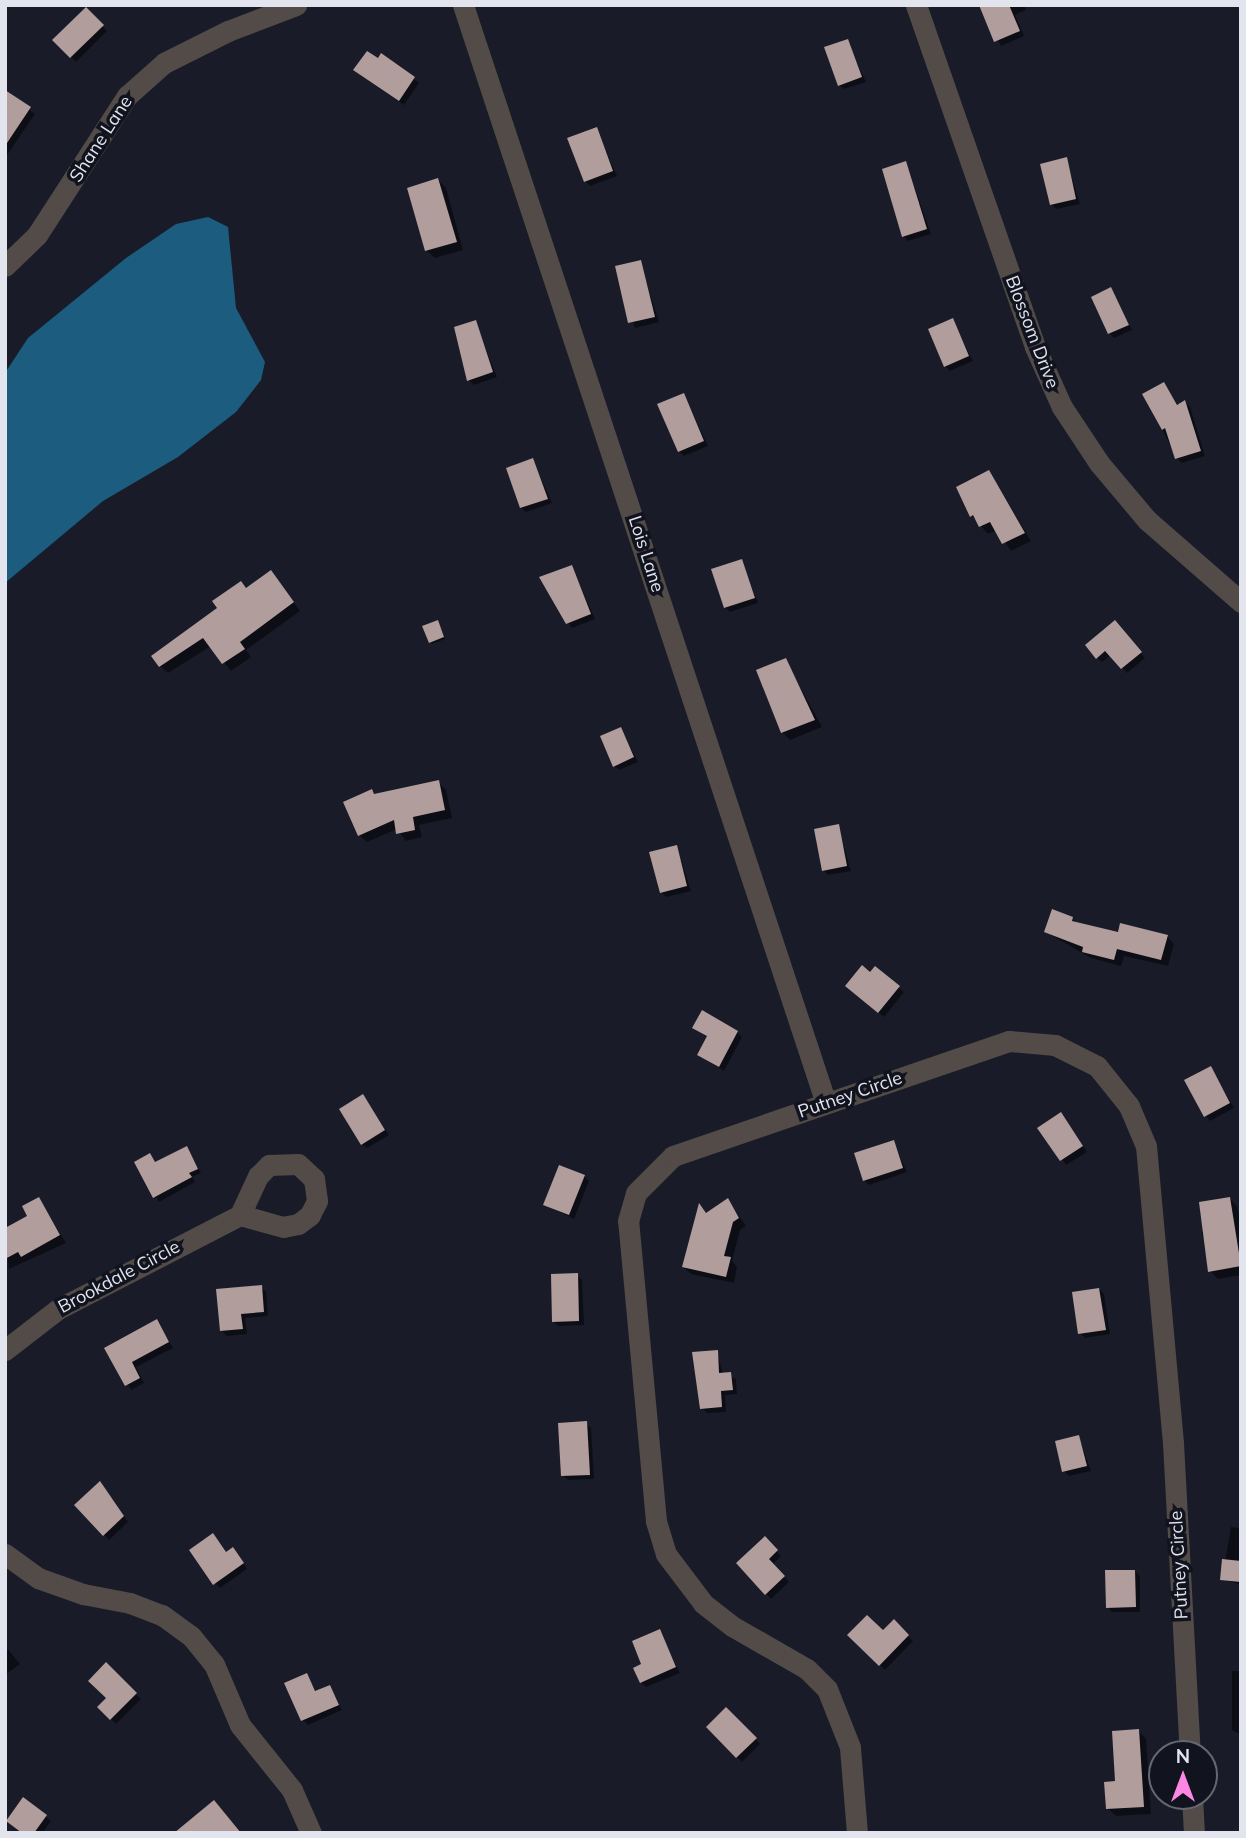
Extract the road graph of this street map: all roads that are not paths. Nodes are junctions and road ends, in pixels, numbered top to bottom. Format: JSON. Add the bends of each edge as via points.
{"nodes":[{"id":1,"x":296,"y":5,"type":"edge"},
{"id":2,"x":463,"y":5,"type":"edge"},
{"id":3,"x":916,"y":5,"type":"edge"},
{"id":4,"x":5,"y":266,"type":"edge"},
{"id":5,"x":1241,"y":602,"type":"edge"},
{"id":6,"x":826,"y":1103,"type":"junction"},
{"id":7,"x":240,"y":1214,"type":"dead end"},
{"id":8,"x":5,"y":1350,"type":"edge"},
{"id":9,"x":5,"y":1554,"type":"edge"},
{"id":10,"x":1189,"y":1740,"type":"edge"},
{"id":11,"x":1193,"y":1810,"type":"edge"},
{"id":12,"x":310,"y":1833,"type":"edge"},
{"id":13,"x":857,"y":1833,"type":"edge"},
{"id":14,"x":1194,"y":1833,"type":"edge"}],
"edges":[{"from":1,"to":4,"type":"street","name":"Shane Lane","via":[[228,31],[164,63],[127,96],[37,235]]},
{"from":2,"to":6,"type":"street","name":"Lois Lane"},
{"from":3,"to":5,"type":"street","name":"Blossom Drive","via":[[1035,347],[1062,407],[1099,463],[1147,520]]},
{"from":6,"to":10,"type":"street","name":"Putney Circle","via":[[1009,1041],[1033,1041],[1075,1052],[1097,1066],[1129,1107],[1146,1146],[1173,1443]]},
{"from":6,"to":13,"type":"street","name":"Putney Circle","via":[[673,1156],[636,1193],[627,1244],[656,1521],[666,1554],[703,1603],[732,1626],[807,1669],[827,1689],[850,1747]]},
{"from":7,"to":8,"type":"street","name":"Brookdale Circle","via":[[58,1309]]},
{"from":9,"to":12,"type":"street","via":[[38,1578],[83,1594],[131,1602],[162,1615],[191,1636],[214,1664],[240,1725],[292,1790]]},
{"from":11,"to":14,"type":"street"}]}
